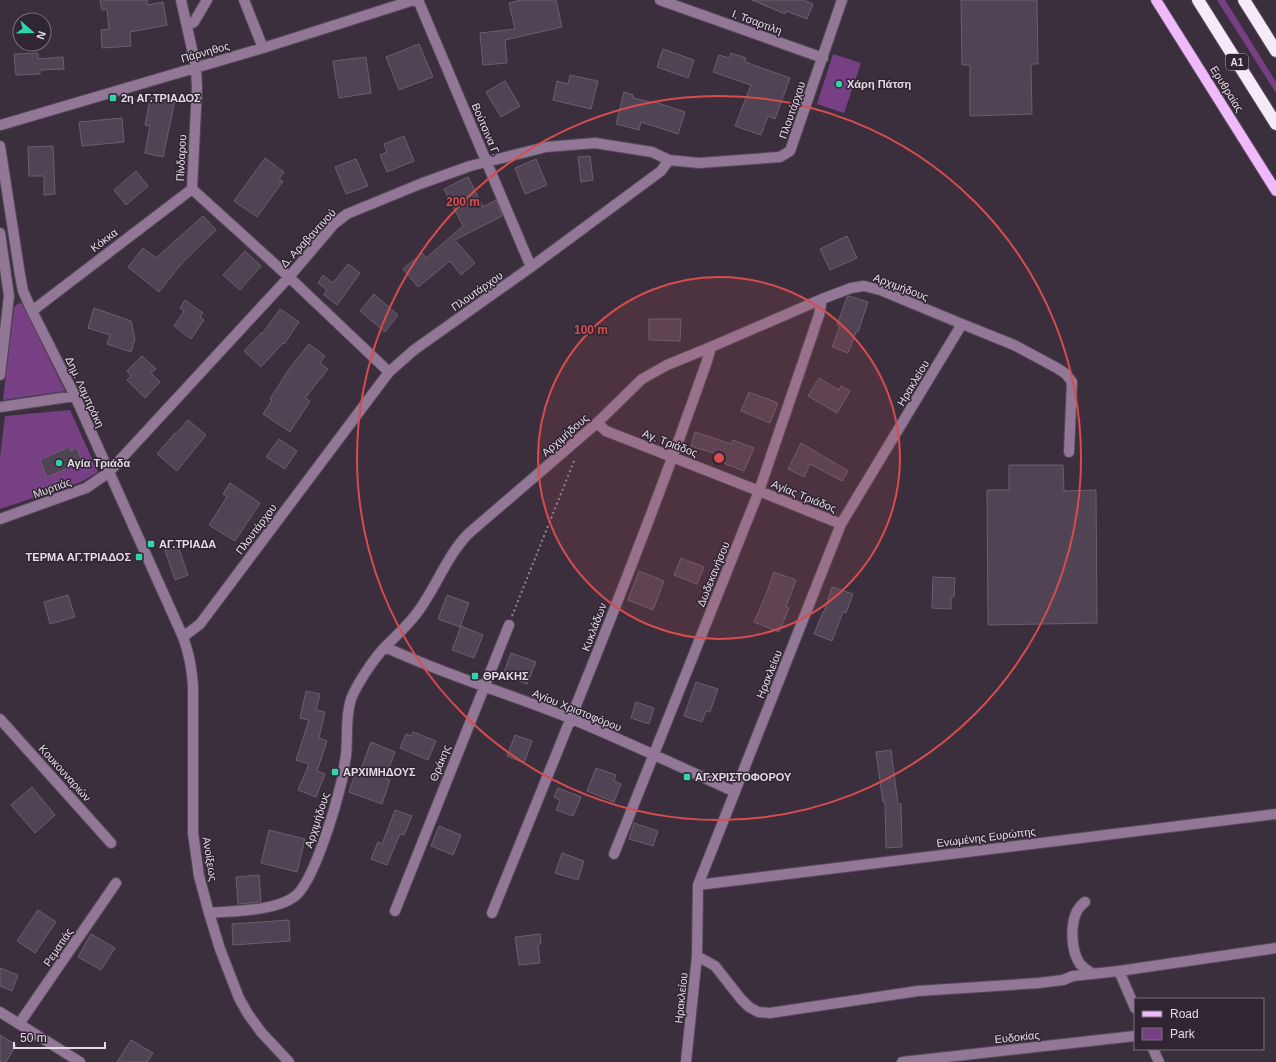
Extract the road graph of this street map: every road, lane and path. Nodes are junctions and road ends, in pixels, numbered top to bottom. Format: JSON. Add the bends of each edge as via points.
{"nodes":[{"id":1,"x":181,"y":0,"type":"edge"},
{"id":2,"x":207,"y":0,"type":"edge"},
{"id":3,"x":244,"y":0,"type":"edge"},
{"id":4,"x":414,"y":0,"type":"edge"},
{"id":5,"x":418,"y":0,"type":"edge"},
{"id":6,"x":660,"y":0,"type":"edge"},
{"id":7,"x":842,"y":0,"type":"edge"},
{"id":8,"x":1156,"y":0,"type":"edge"},
{"id":9,"x":1198,"y":0,"type":"edge"},
{"id":10,"x":1244,"y":0,"type":"edge"},
{"id":11,"x":679,"y":3,"type":"edge"},
{"id":12,"x":187,"y":26,"type":"junction"},
{"id":13,"x":263,"y":48,"type":"junction"},
{"id":14,"x":1276,"y":51,"type":"edge"},
{"id":15,"x":823,"y":58,"type":"junction"},
{"id":16,"x":196,"y":67,"type":"junction"},
{"id":17,"x":1276,"y":124,"type":"edge"},
{"id":18,"x":0,"y":127,"type":"edge"},
{"id":19,"x":0,"y":146,"type":"edge"},
{"id":20,"x":669,"y":160,"type":"junction"},
{"id":21,"x":487,"y":161,"type":"junction"},
{"id":22,"x":192,"y":189,"type":"junction"},
{"id":23,"x":1276,"y":191,"type":"edge"},
{"id":24,"x":0,"y":233,"type":"edge"},
{"id":25,"x":531,"y":267,"type":"junction"},
{"id":26,"x":289,"y":277,"type":"junction"},
{"id":27,"x":822,"y":299,"type":"junction"},
{"id":28,"x":32,"y":311,"type":"junction"},
{"id":29,"x":962,"y":324,"type":"junction"},
{"id":30,"x":711,"y":347,"type":"junction"},
{"id":31,"x":1,"y":359,"type":"edge"},
{"id":32,"x":388,"y":372,"type":"junction"},
{"id":33,"x":0,"y":375,"type":"edge"},
{"id":34,"x":75,"y":396,"type":"junction"},
{"id":35,"x":0,"y":407,"type":"edge"},
{"id":36,"x":597,"y":423,"type":"junction"},
{"id":37,"x":568,"y":448,"type":"junction"},
{"id":38,"x":1069,"y":452,"type":"dead end"},
{"id":39,"x":674,"y":458,"type":"junction"},
{"id":40,"x":108,"y":473,"type":"junction"},
{"id":41,"x":759,"y":491,"type":"junction"},
{"id":42,"x":0,"y":519,"type":"edge"},
{"id":43,"x":841,"y":524,"type":"junction"},
{"id":44,"x":509,"y":625,"type":"joint"},
{"id":45,"x":183,"y":637,"type":"junction"},
{"id":46,"x":385,"y":647,"type":"junction"},
{"id":47,"x":483,"y":687,"type":"junction"},
{"id":48,"x":571,"y":719,"type":"junction"},
{"id":49,"x":0,"y":720,"type":"edge"},
{"id":50,"x":654,"y":755,"type":"junction"},
{"id":51,"x":736,"y":792,"type":"junction"},
{"id":52,"x":1276,"y":814,"type":"edge"},
{"id":53,"x":111,"y":843,"type":"dead end"},
{"id":54,"x":614,"y":854,"type":"dead end"},
{"id":55,"x":116,"y":883,"type":"dead end"},
{"id":56,"x":698,"y":885,"type":"junction"},
{"id":57,"x":1085,"y":902,"type":"dead end"},
{"id":58,"x":395,"y":911,"type":"dead end"},
{"id":59,"x":492,"y":913,"type":"dead end"},
{"id":60,"x":209,"y":914,"type":"junction"},
{"id":61,"x":1276,"y":948,"type":"edge"},
{"id":62,"x":697,"y":956,"type":"junction"},
{"id":63,"x":1119,"y":971,"type":"junction"},
{"id":64,"x":1093,"y":974,"type":"junction"},
{"id":65,"x":1134,"y":1006,"type":"edge"},
{"id":66,"x":0,"y":1012,"type":"edge"},
{"id":67,"x":20,"y":1024,"type":"junction"},
{"id":68,"x":1134,"y":1036,"type":"edge"},
{"id":69,"x":1153,"y":1050,"type":"edge"},
{"id":70,"x":80,"y":1062,"type":"edge"},
{"id":71,"x":289,"y":1062,"type":"edge"},
{"id":72,"x":686,"y":1062,"type":"edge"},
{"id":73,"x":902,"y":1062,"type":"edge"},
{"id":74,"x":1159,"y":1062,"type":"edge"}],
"edges":[{"from":1,"to":12,"type":"street","name":"Πίνδαρου"},
{"from":2,"to":12,"type":"street","via":[[194,22]]},
{"from":3,"to":13,"type":"street"},
{"from":4,"to":13,"type":"street","name":"Πάρνηθος"},
{"from":5,"to":21,"type":"street","name":"Βούτσινα Γ."},
{"from":6,"to":11,"type":"street","name":"Ι. Τσαρτιλη"},
{"from":7,"to":15,"type":"street","name":"Πλουτάρχου"},
{"from":8,"to":23,"type":"main road","name":"Ερυθραίας"},
{"from":9,"to":17,"type":"highway","number":"Α1"},
{"from":10,"to":14,"type":"highway"},
{"from":11,"to":15,"type":"street","name":"Ι. Τσαρτιλη"},
{"from":12,"to":16,"type":"street","name":"Πίνδαρου"},
{"from":13,"to":16,"type":"street","name":"Πάρνηθος"},
{"from":15,"to":20,"type":"street","name":"Πλουτάρχου","via":[[790,151],[780,157],[699,163]]},
{"from":16,"to":18,"type":"street","name":"Πάρνηθος"},
{"from":16,"to":22,"type":"street","name":"Πίνδαρου"},
{"from":19,"to":28,"type":"street","name":"Δημ. Λαμπράκη","via":[[20,276],[23,291]]},
{"from":20,"to":21,"type":"street","name":"Δ. Αραβαντινού","via":[[652,152],[595,143],[546,147]]},
{"from":20,"to":25,"type":"street","name":"Πλουτάρχου","via":[[661,171]]},
{"from":21,"to":25,"type":"street","name":"Βούτσινα Γ."},
{"from":21,"to":26,"type":"street","name":"Δ. Αραβαντινού","via":[[420,184],[347,214],[334,224]]},
{"from":22,"to":26,"type":"street","name":"Πίνδαρου"},
{"from":22,"to":28,"type":"street","name":"Κόκκα"},
{"from":24,"to":31,"type":"street","via":[[9,296]]},
{"from":25,"to":32,"type":"street","name":"Πλουτάρχου","via":[[414,350]]},
{"from":26,"to":32,"type":"street","name":"Πίνδαρου"},
{"from":26,"to":40,"type":"street","name":"Δ. Αραβαντινού"},
{"from":27,"to":29,"type":"street","name":"Αρχιμήδους","via":[[864,286],[880,290]]},
{"from":27,"to":30,"type":"street","name":"Αρχιμήδους"},
{"from":27,"to":41,"type":"street","name":"Δωδεκανήσου","via":[[819,315]]},
{"from":28,"to":34,"type":"street","name":"Δημ. Λαμπράκη"},
{"from":29,"to":38,"type":"street","name":"Αρχιμήδους","via":[[1014,345],[1066,374],[1072,382]]},
{"from":29,"to":43,"type":"street","name":"Ηρακλείου"},
{"from":30,"to":36,"type":"street","name":"Αρχιμήδους","via":[[667,365],[642,379]]},
{"from":30,"to":39,"type":"street","name":"Κυκλάδων"},
{"from":31,"to":33,"type":"street"},
{"from":32,"to":45,"type":"street","name":"Πλουτάρχου","via":[[200,624]]},
{"from":34,"to":35,"type":"street"},
{"from":34,"to":40,"type":"street","name":"Δημ. Λαμπράκη"},
{"from":36,"to":37,"type":"street","name":"Αρχιμήδους"},
{"from":36,"to":39,"type":"street","name":"Αγ. Τριάδος","via":[[606,432]]},
{"from":37,"to":44,"type":"path","via":[[574,461]]},
{"from":37,"to":46,"type":"street","name":"Αρχιμήδους","via":[[461,542],[417,613]]},
{"from":39,"to":41,"type":"street","name":"Αγ. Τριάδος"},
{"from":39,"to":48,"type":"street","name":"Κυκλάδων"},
{"from":40,"to":42,"type":"street","name":"Μυρτιάς","via":[[86,488]]},
{"from":40,"to":45,"type":"street","name":"Δημ. Λαμπράκη"},
{"from":41,"to":43,"type":"street","name":"Αγίας Τριάδος"},
{"from":41,"to":50,"type":"street","name":"Δωδεκανήσου"},
{"from":43,"to":51,"type":"street","name":"Ηρακλείου"},
{"from":44,"to":47,"type":"street","name":"Θράκης"},
{"from":45,"to":60,"type":"street","name":"Ανοίξεως","via":[[190,659],[193,686],[193,833],[199,876]]},
{"from":46,"to":47,"type":"street","name":"Αγίου Χριστοφόρου"},
{"from":46,"to":60,"type":"street","name":"Αρχιμήδους","via":[[351,698],[342,779],[330,821],[305,884],[295,897],[279,904]]},
{"from":47,"to":48,"type":"street","name":"Αγίου Χριστοφόρου"},
{"from":47,"to":58,"type":"street","name":"Θράκης"},
{"from":48,"to":50,"type":"street","name":"Αγίου Χριστοφόρου"},
{"from":48,"to":59,"type":"street","name":"Κυκλάδων"},
{"from":49,"to":53,"type":"street","name":"Κουκουναριών"},
{"from":50,"to":51,"type":"street","name":"Αγίου Χριστοφόρου"},
{"from":50,"to":54,"type":"street","name":"Δωδεκανήσου"},
{"from":51,"to":56,"type":"street","name":"Ηρακλείου"},
{"from":52,"to":56,"type":"street","name":"Ενωμένης Ευρώπης"},
{"from":55,"to":67,"type":"street","name":"Ρεματιάς"},
{"from":56,"to":62,"type":"street","name":"Ηρακλείου"},
{"from":57,"to":64,"type":"street","via":[[1075,916],[1074,947],[1080,963]]},
{"from":60,"to":71,"type":"street","name":"Ανοίξεως","via":[[239,998],[261,1032]]},
{"from":61,"to":63,"type":"street"},
{"from":62,"to":64,"type":"street","via":[[715,966],[749,1007],[758,1012],[770,1013],[918,992],[1039,983]]},
{"from":62,"to":72,"type":"street","name":"Ηρακλείου"},
{"from":63,"to":64,"type":"street"},
{"from":63,"to":65,"type":"street"},
{"from":66,"to":67,"type":"street"},
{"from":67,"to":70,"type":"street"},
{"from":68,"to":73,"type":"street","name":"Ευδοκίας"},
{"from":69,"to":74,"type":"street"}]}
